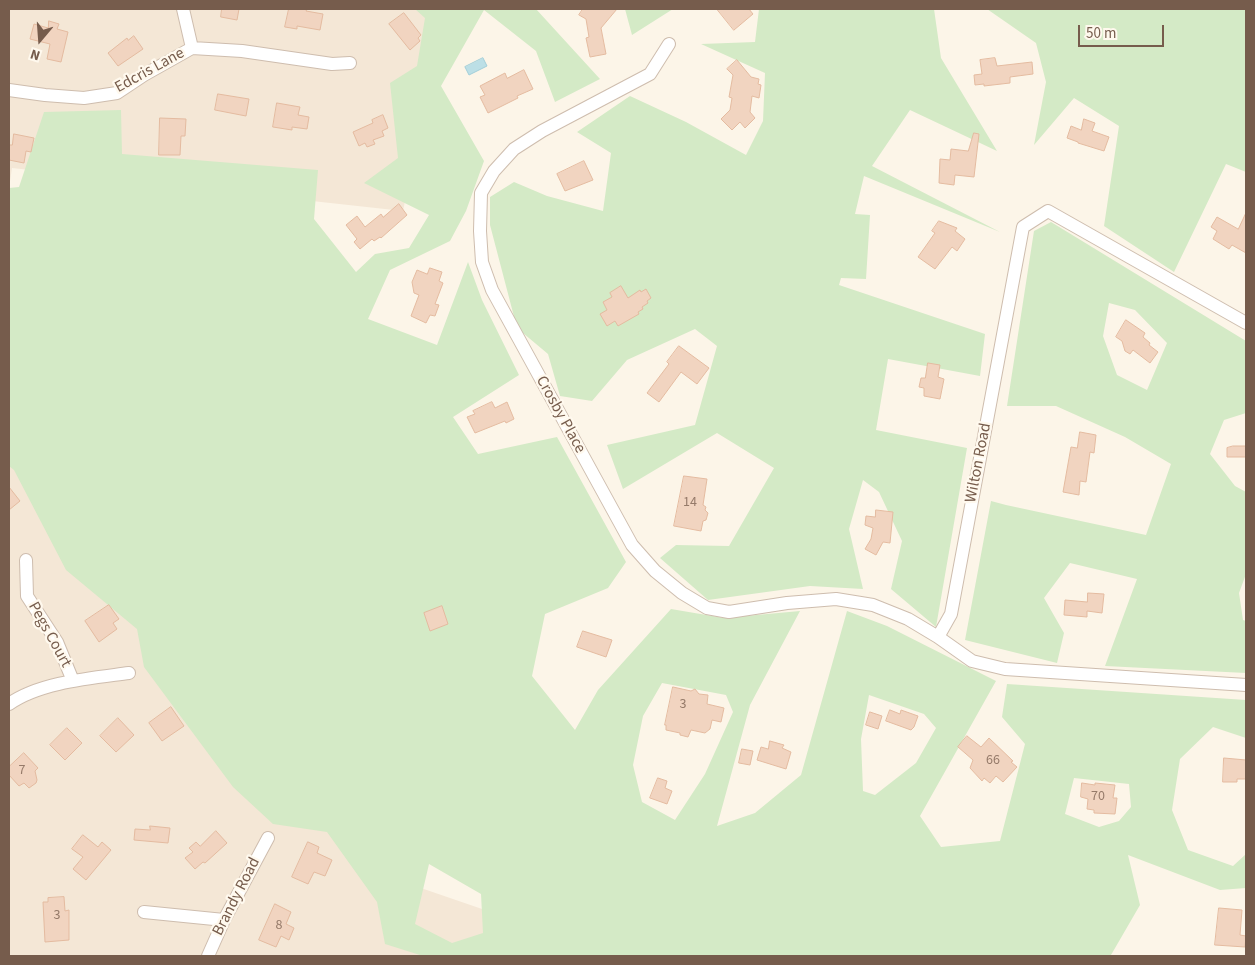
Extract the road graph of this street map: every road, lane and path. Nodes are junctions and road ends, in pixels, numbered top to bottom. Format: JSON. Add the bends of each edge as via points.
{"nodes":[{"id":1,"x":183,"y":9,"type":"edge"},
{"id":2,"x":669,"y":44,"type":"dead end"},
{"id":3,"x":192,"y":48,"type":"junction"},
{"id":4,"x":350,"y":63,"type":"dead end"},
{"id":5,"x":9,"y":90,"type":"edge"},
{"id":6,"x":1246,"y":324,"type":"edge"},
{"id":7,"x":26,"y":560,"type":"dead end"},
{"id":8,"x":938,"y":637,"type":"junction"},
{"id":9,"x":130,"y":674,"type":"dead end"},
{"id":10,"x":73,"y":681,"type":"junction"},
{"id":11,"x":1246,"y":685,"type":"edge"},
{"id":12,"x":9,"y":704,"type":"edge"},
{"id":13,"x":268,"y":838,"type":"dead end"},
{"id":14,"x":144,"y":912,"type":"dead end"},
{"id":15,"x":224,"y":920,"type":"junction"},
{"id":16,"x":208,"y":956,"type":"edge"}],
"edges":[{"from":1,"to":3,"type":"street"},
{"from":2,"to":8,"type":"street","name":"Crosby Place","via":[[650,74],[542,130],[514,149],[494,171],[481,193],[480,231],[482,262],[492,290],[632,545],[655,571],[674,586],[707,608],[729,612],[836,599],[874,604],[908,618]]},
{"from":3,"to":4,"type":"street","name":"Edcris Lane","via":[[332,64]]},
{"from":3,"to":5,"type":"street","name":"Edcris Lane","via":[[117,93],[84,98]]},
{"from":6,"to":8,"type":"street","name":"Wilton Road","via":[[1048,211],[1023,227],[951,614]]},
{"from":7,"to":10,"type":"street","name":"Pegs Court","via":[[27,596],[57,642]]},
{"from":8,"to":11,"type":"street","via":[[972,662],[1005,669]]},
{"from":9,"to":10,"type":"street"},
{"from":10,"to":12,"type":"street","via":[[21,696]]},
{"from":13,"to":15,"type":"street","name":"Brandy Road"},
{"from":14,"to":15,"type":"street"},
{"from":15,"to":16,"type":"street","name":"Brandy Road"}]}
